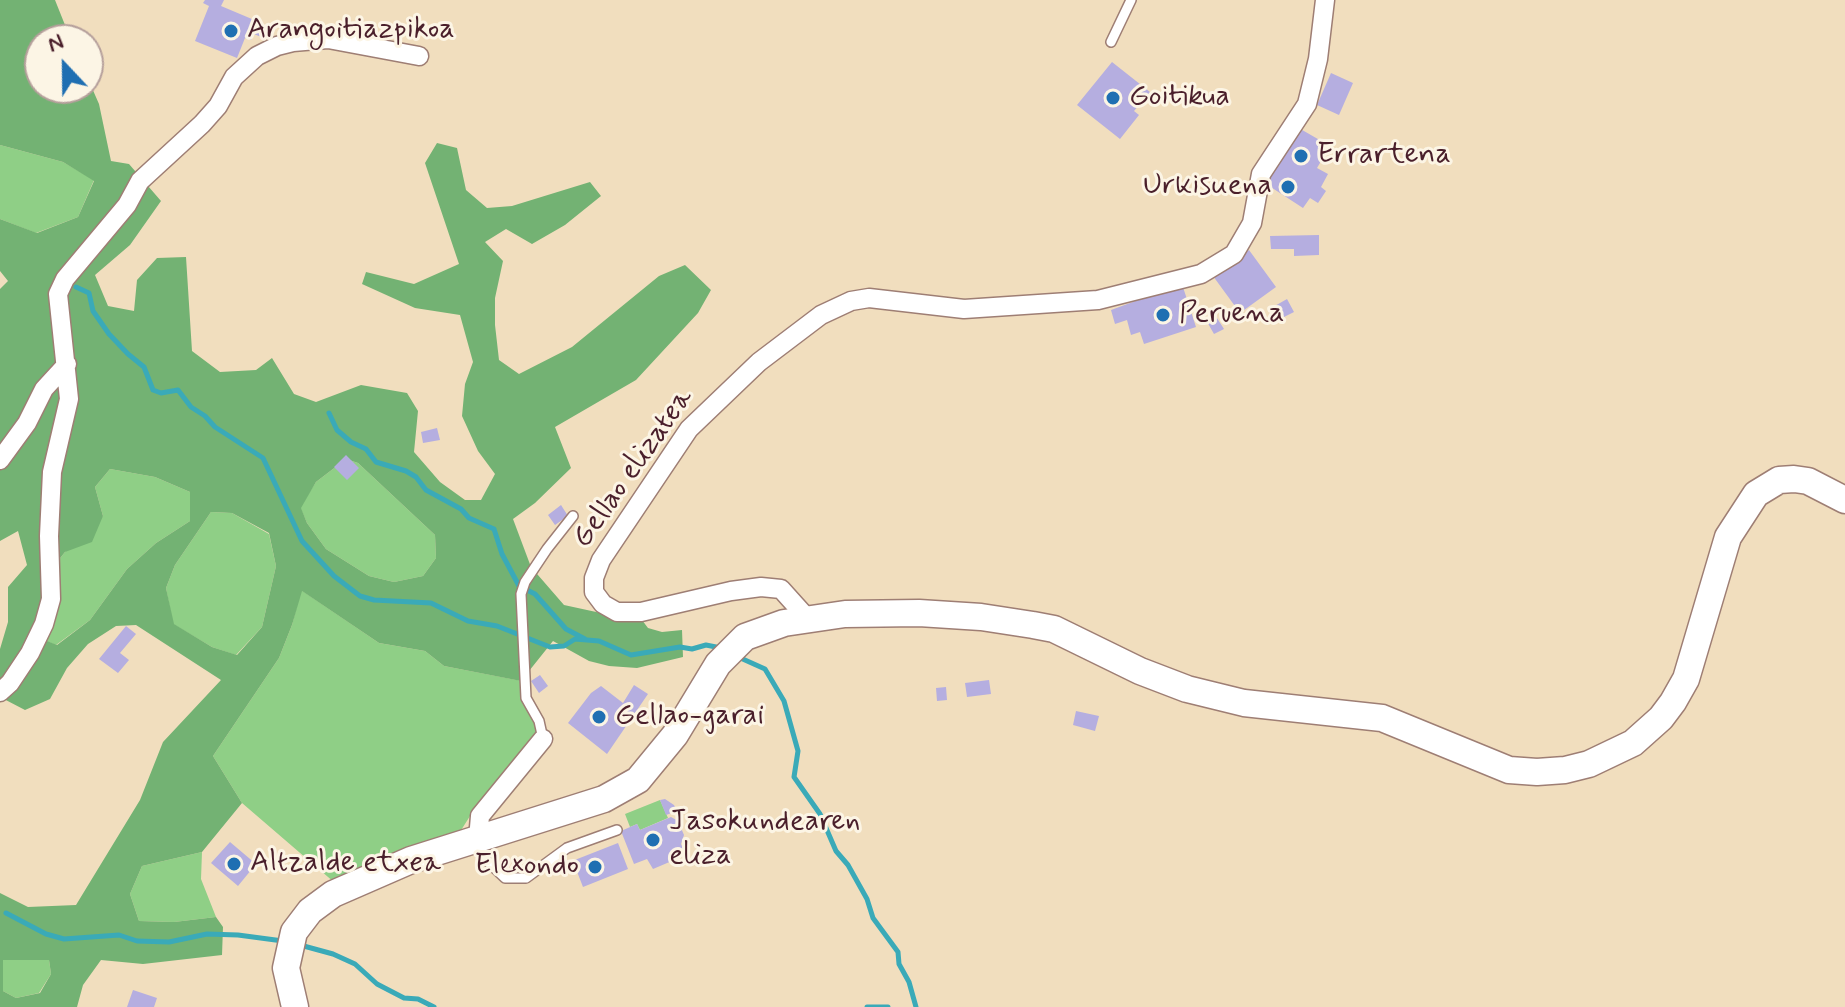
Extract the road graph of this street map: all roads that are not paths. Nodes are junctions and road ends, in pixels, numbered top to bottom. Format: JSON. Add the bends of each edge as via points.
{"nodes":[{"id":1,"x":1131,"y":0,"type":"edge"},
{"id":2,"x":1325,"y":0,"type":"edge"},
{"id":3,"x":1111,"y":42,"type":"dead end"},
{"id":4,"x":419,"y":56,"type":"dead end"},
{"id":5,"x":67,"y":364,"type":"junction"},
{"id":6,"x":0,"y":460,"type":"edge"},
{"id":7,"x":1845,"y":500,"type":"edge"},
{"id":8,"x":573,"y":516,"type":"dead end"},
{"id":9,"x":808,"y":619,"type":"junction"},
{"id":10,"x":0,"y":692,"type":"edge"},
{"id":11,"x":543,"y":739,"type":"joint"},
{"id":12,"x":617,"y":830,"type":"dead end"},
{"id":13,"x":478,"y":839,"type":"junction"},
{"id":14,"x":295,"y":1007,"type":"edge"}],
"edges":[{"from":1,"to":3,"type":"lane"},
{"from":2,"to":9,"type":"street","name":"Gellao elizatea","via":[[1307,104],[1261,174],[1252,223],[1234,254],[1201,274],[1086,301],[964,309],[869,298],[821,315],[759,362],[689,429],[594,578],[594,592],[617,612],[641,612],[761,587],[781,589]]},
{"from":4,"to":5,"type":"street","via":[[328,39],[277,46],[243,67],[218,106],[140,181],[127,205],[65,279],[58,294]]},
{"from":5,"to":6,"type":"street","via":[[44,389]]},
{"from":5,"to":10,"type":"street","via":[[69,399],[52,472],[51,599],[30,653]]},
{"from":7,"to":9,"type":"street","via":[[1794,479],[1779,480],[1756,494],[1728,537],[1686,679],[1661,718],[1633,743],[1565,770],[1509,770],[1382,718],[1244,703],[1187,689],[1054,629],[919,613]]},
{"from":8,"to":11,"type":"lane","via":[[521,594],[526,698]]},
{"from":9,"to":13,"type":"street","via":[[745,637],[718,664],[675,735],[638,780],[604,799]]},
{"from":11,"to":13,"type":"street","via":[[480,816]]},
{"from":12,"to":13,"type":"lane","via":[[567,848],[526,878],[505,878],[484,858]]},
{"from":13,"to":14,"type":"street","via":[[411,860],[333,894],[310,911],[294,932],[286,968]]}]}
